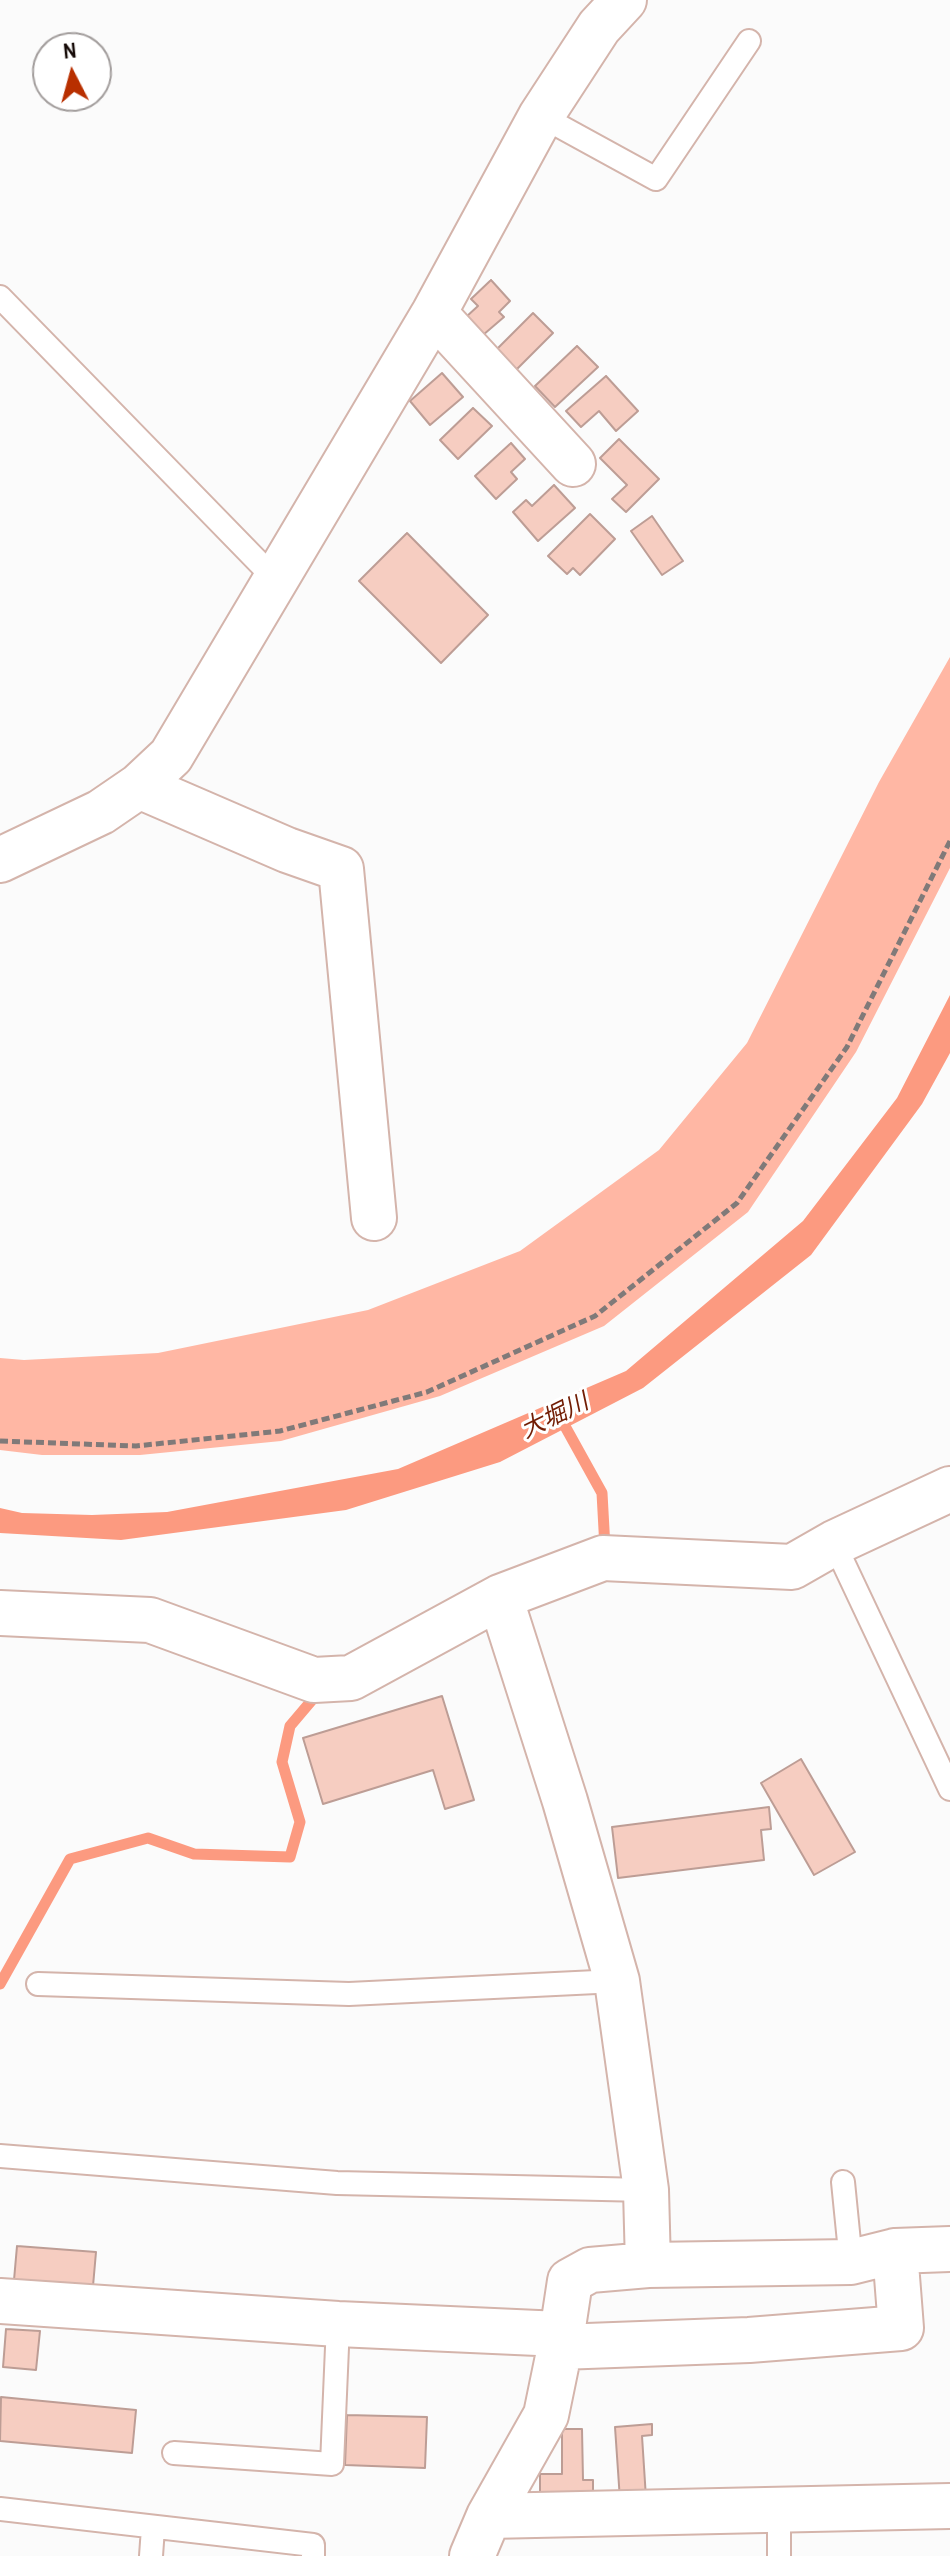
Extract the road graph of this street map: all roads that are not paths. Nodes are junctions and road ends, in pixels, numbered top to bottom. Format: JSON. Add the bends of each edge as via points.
{"nodes":[{"id":1,"x":624,"y":0,"type":"edge"},
{"id":2,"x":749,"y":41,"type":"dead end"},
{"id":3,"x":541,"y":116,"type":"junction"},
{"id":4,"x":0,"y":297,"type":"edge"},
{"id":5,"x":434,"y":313,"type":"junction"},
{"id":6,"x":573,"y":464,"type":"dead end"},
{"id":7,"x":275,"y":579,"type":"junction"},
{"id":8,"x":139,"y":786,"type":"junction"},
{"id":9,"x":0,"y":860,"type":"edge"},
{"id":10,"x":374,"y":1218,"type":"dead end"},
{"id":11,"x":950,"y":1489,"type":"edge"},
{"id":12,"x":834,"y":1543,"type":"junction"},
{"id":13,"x":500,"y":1597,"type":"junction"},
{"id":14,"x":0,"y":1613,"type":"edge"},
{"id":15,"x":950,"y":1789,"type":"edge"},
{"id":16,"x":617,"y":1981,"type":"junction"},
{"id":17,"x":38,"y":1984,"type":"dead end"},
{"id":18,"x":0,"y":2156,"type":"edge"},
{"id":19,"x":843,"y":2182,"type":"dead end"},
{"id":20,"x":646,"y":2190,"type":"junction"},
{"id":21,"x":950,"y":2249,"type":"edge"},
{"id":22,"x":895,"y":2251,"type":"junction"},
{"id":23,"x":851,"y":2262,"type":"junction"},
{"id":24,"x":648,"y":2265,"type":"junction"},
{"id":25,"x":0,"y":2301,"type":"edge"},
{"id":26,"x":338,"y":2324,"type":"junction"},
{"id":27,"x":560,"y":2341,"type":"junction"},
{"id":28,"x":174,"y":2453,"type":"dead end"},
{"id":29,"x":950,"y":2506,"type":"edge"},
{"id":30,"x":0,"y":2509,"type":"edge"},
{"id":31,"x":779,"y":2511,"type":"junction"},
{"id":32,"x":489,"y":2516,"type":"junction"},
{"id":33,"x":153,"y":2528,"type":"junction"},
{"id":34,"x":151,"y":2556,"type":"edge"},
{"id":35,"x":313,"y":2556,"type":"edge"},
{"id":36,"x":472,"y":2556,"type":"edge"},
{"id":37,"x":779,"y":2556,"type":"edge"}],
"edges":[{"from":1,"to":3,"type":"street","via":[[599,27]]},
{"from":2,"to":3,"type":"lane","via":[[656,179]]},
{"from":3,"to":5,"type":"street"},
{"from":4,"to":7,"type":"lane"},
{"from":5,"to":6,"type":"street"},
{"from":5,"to":7,"type":"street"},
{"from":7,"to":8,"type":"street","via":[[171,756]]},
{"from":8,"to":9,"type":"street","via":[[101,812]]},
{"from":8,"to":10,"type":"street","via":[[341,869]]},
{"from":11,"to":12,"type":"street"},
{"from":12,"to":13,"type":"street","via":[[792,1567],[603,1558]]},
{"from":12,"to":15,"type":"lane"},
{"from":13,"to":14,"type":"street","via":[[351,1678],[314,1680],[150,1620]]},
{"from":13,"to":16,"type":"street"},
{"from":16,"to":17,"type":"lane","via":[[349,1994]]},
{"from":16,"to":20,"type":"street"},
{"from":18,"to":20,"type":"lane","via":[[337,2183]]},
{"from":19,"to":23,"type":"lane"},
{"from":20,"to":24,"type":"street"},
{"from":21,"to":22,"type":"street"},
{"from":22,"to":23,"type":"street"},
{"from":22,"to":27,"type":"street","via":[[901,2328],[749,2340]]},
{"from":23,"to":24,"type":"street"},
{"from":24,"to":27,"type":"street","via":[[590,2270],[570,2281]]},
{"from":25,"to":26,"type":"street"},
{"from":26,"to":27,"type":"street"},
{"from":26,"to":28,"type":"lane","via":[[332,2464]]},
{"from":27,"to":32,"type":"street","via":[[546,2415]]},
{"from":29,"to":31,"type":"street"},
{"from":30,"to":33,"type":"lane"},
{"from":31,"to":32,"type":"street"},
{"from":31,"to":37,"type":"lane"},
{"from":32,"to":36,"type":"street"},
{"from":33,"to":34,"type":"lane"},
{"from":33,"to":35,"type":"lane","via":[[313,2545]]}]}
